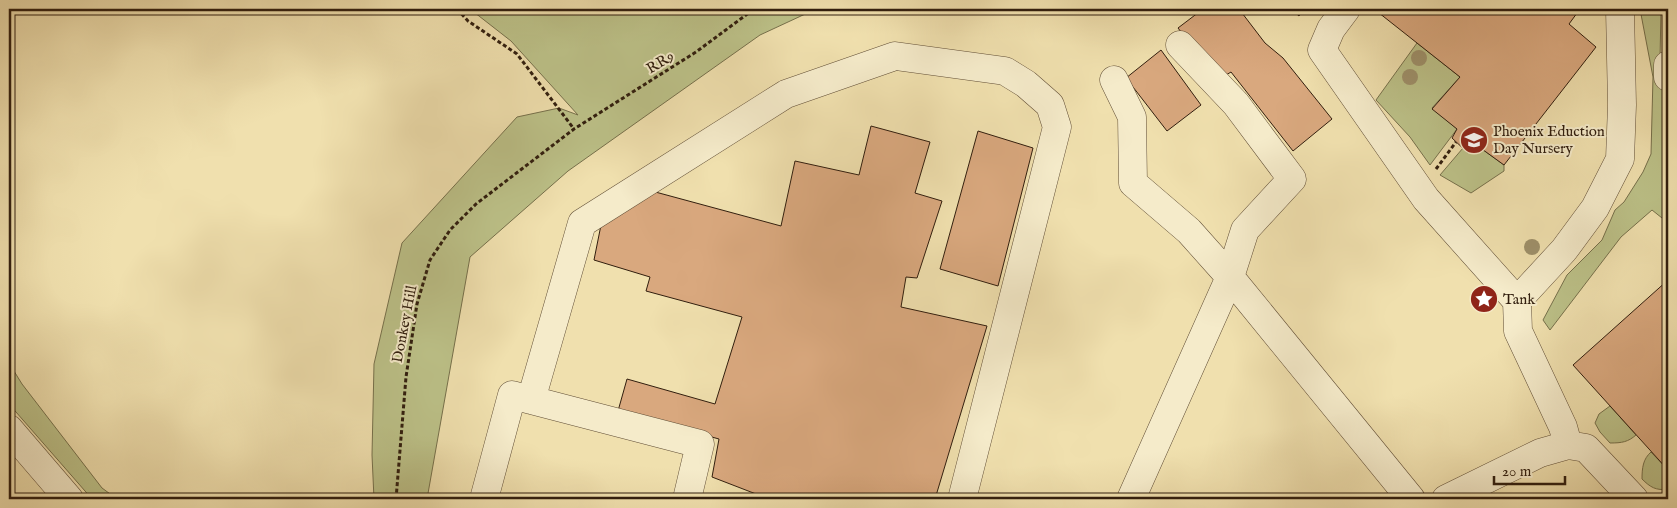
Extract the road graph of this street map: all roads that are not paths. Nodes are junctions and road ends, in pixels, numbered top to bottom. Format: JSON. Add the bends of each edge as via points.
{"nodes":[{"id":1,"x":1346,"y":9,"type":"edge"},
{"id":2,"x":1620,"y":9,"type":"edge"},
{"id":3,"x":1180,"y":45,"type":"dead end"},
{"id":4,"x":1668,"y":65,"type":"edge"},
{"id":5,"x":1668,"y":77,"type":"edge"},
{"id":6,"x":1114,"y":80,"type":"dead end"},
{"id":7,"x":1230,"y":277,"type":"junction"},
{"id":8,"x":1517,"y":301,"type":"junction"},
{"id":9,"x":531,"y":400,"type":"junction"},
{"id":10,"x":9,"y":429,"type":"edge"},
{"id":11,"x":1568,"y":445,"type":"junction"},
{"id":12,"x":69,"y":499,"type":"edge"},
{"id":13,"x":484,"y":499,"type":"edge"},
{"id":14,"x":687,"y":499,"type":"edge"},
{"id":15,"x":962,"y":499,"type":"edge"},
{"id":16,"x":1131,"y":499,"type":"edge"},
{"id":17,"x":1411,"y":499,"type":"edge"},
{"id":18,"x":1446,"y":499,"type":"edge"},
{"id":19,"x":1634,"y":499,"type":"edge"}],
"edges":[{"from":1,"to":8,"type":"street","via":[[1322,50],[1418,187]]},
{"from":2,"to":8,"type":"street","via":[[1620,159],[1595,208],[1564,250]]},
{"from":3,"to":7,"type":"street","via":[[1236,104],[1292,179],[1245,230]]},
{"from":4,"to":5,"type":"street"},
{"from":6,"to":7,"type":"street","via":[[1132,117],[1133,183],[1189,231]]},
{"from":7,"to":16,"type":"street"},
{"from":7,"to":17,"type":"street"},
{"from":8,"to":11,"type":"street","via":[[1518,331],[1563,426]]},
{"from":9,"to":13,"type":"street","via":[[512,395]]},
{"from":9,"to":14,"type":"street","via":[[700,444]]},
{"from":9,"to":15,"type":"street","via":[[582,223],[786,94],[895,56],[1005,71],[1050,105],[1057,127]]},
{"from":10,"to":12,"type":"street"},
{"from":11,"to":18,"type":"street","via":[[1540,453]]},
{"from":11,"to":19,"type":"street","via":[[1586,448]]}]}
